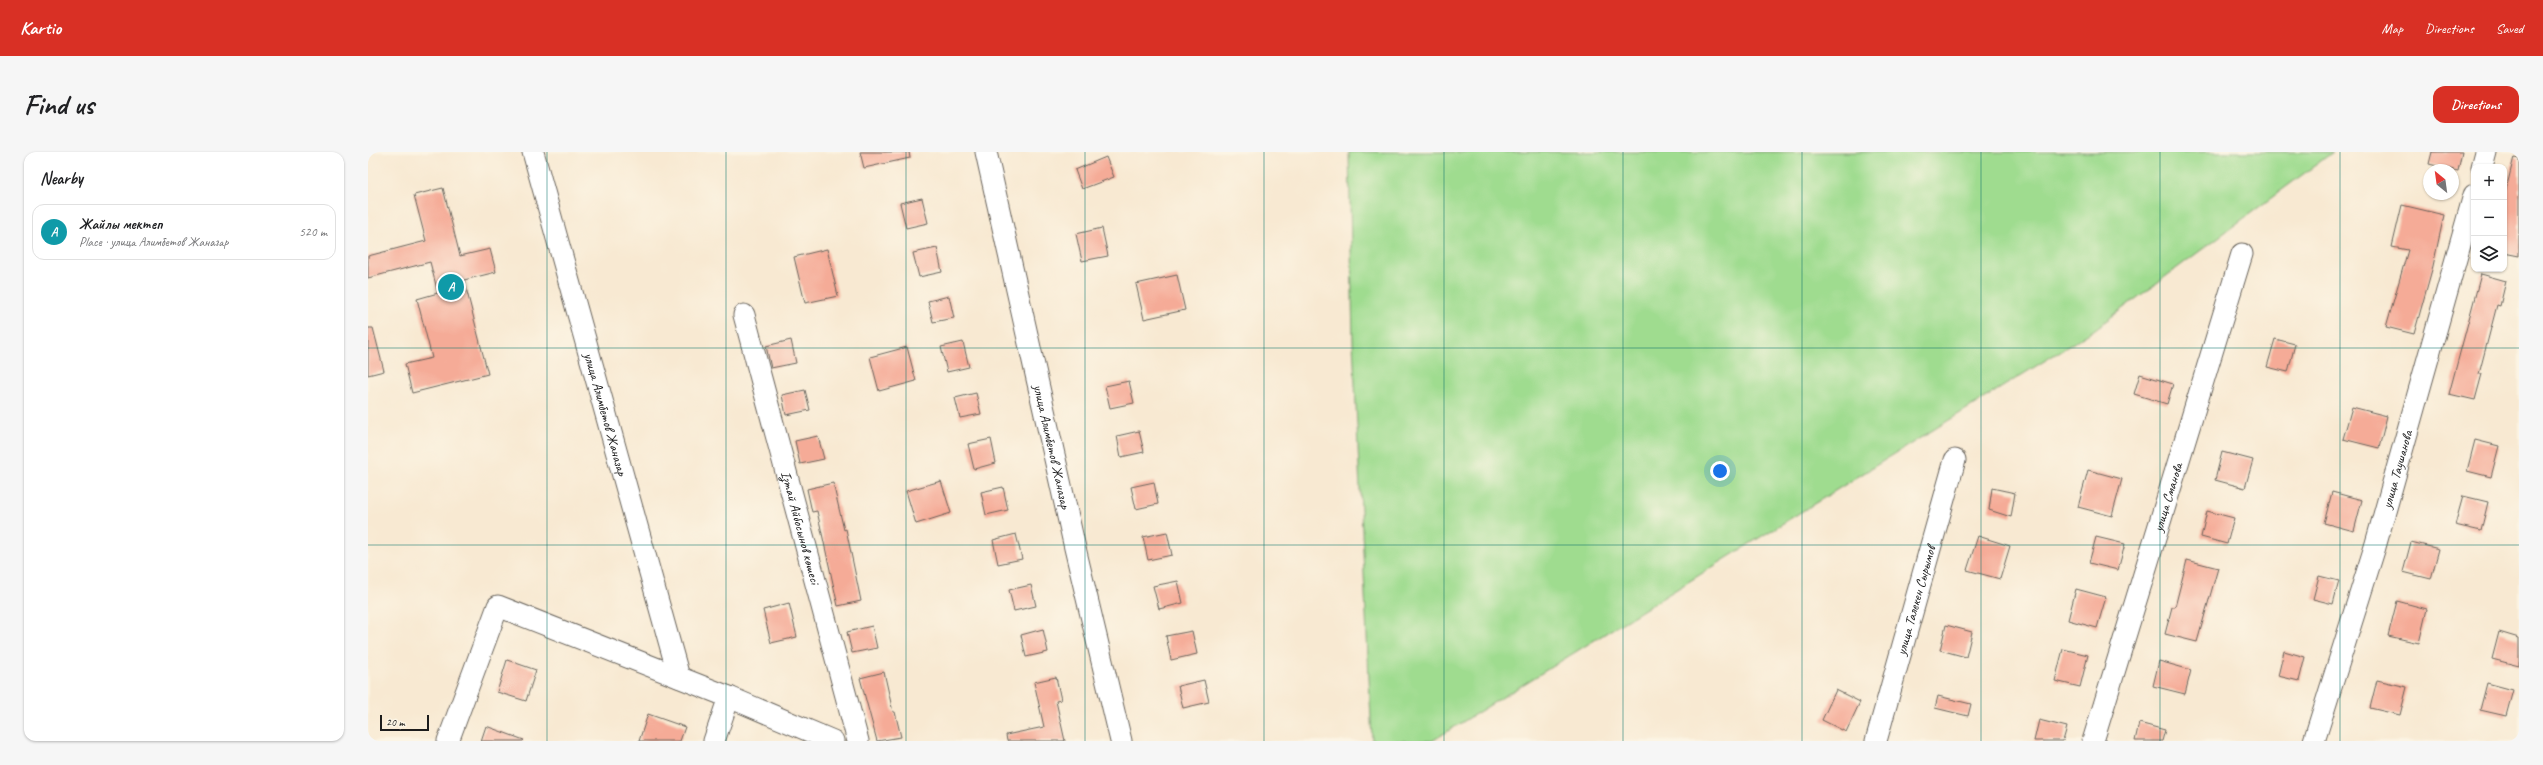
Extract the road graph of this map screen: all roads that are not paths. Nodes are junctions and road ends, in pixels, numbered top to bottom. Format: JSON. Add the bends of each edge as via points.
{"nodes":[{"id":1,"x":533,"y":152,"type":"edge"},
{"id":2,"x":986,"y":152,"type":"edge"},
{"id":3,"x":2486,"y":152,"type":"edge"},
{"id":4,"x":2483,"y":164,"type":"edge"},
{"id":5,"x":2473,"y":200,"type":"edge"},
{"id":6,"x":2242,"y":254,"type":"dead end"},
{"id":7,"x":744,"y":315,"type":"dead end"},
{"id":8,"x":1955,"y":460,"type":"dead end"},
{"id":9,"x":679,"y":677,"type":"junction"},
{"id":10,"x":729,"y":697,"type":"junction"},
{"id":11,"x":448,"y":741,"type":"edge"},
{"id":12,"x":714,"y":741,"type":"edge"},
{"id":13,"x":833,"y":741,"type":"edge"},
{"id":14,"x":858,"y":741,"type":"edge"},
{"id":15,"x":1121,"y":741,"type":"edge"},
{"id":16,"x":1876,"y":741,"type":"edge"},
{"id":17,"x":2093,"y":741,"type":"edge"},
{"id":18,"x":2314,"y":741,"type":"edge"}],
"edges":[{"from":1,"to":9,"type":"street","name":"улица Алимбетов Жаназар"},
{"from":2,"to":15,"type":"street","name":"улица Алимбетов Жаназар","via":[[1073,541]]},
{"from":3,"to":4,"type":"street"},
{"from":5,"to":18,"type":"street","name":"улица Таушанова","via":[[2375,547]]},
{"from":6,"to":17,"type":"street","name":"улица Сманова"},
{"from":7,"to":14,"type":"street","name":"Ізтай Айбосынов көшесі"},
{"from":8,"to":16,"type":"street","name":"улица Талекен Сырымов"},
{"from":9,"to":10,"type":"street"},
{"from":9,"to":11,"type":"street","via":[[498,606]]},
{"from":10,"to":12,"type":"street"},
{"from":10,"to":13,"type":"street"}]}
